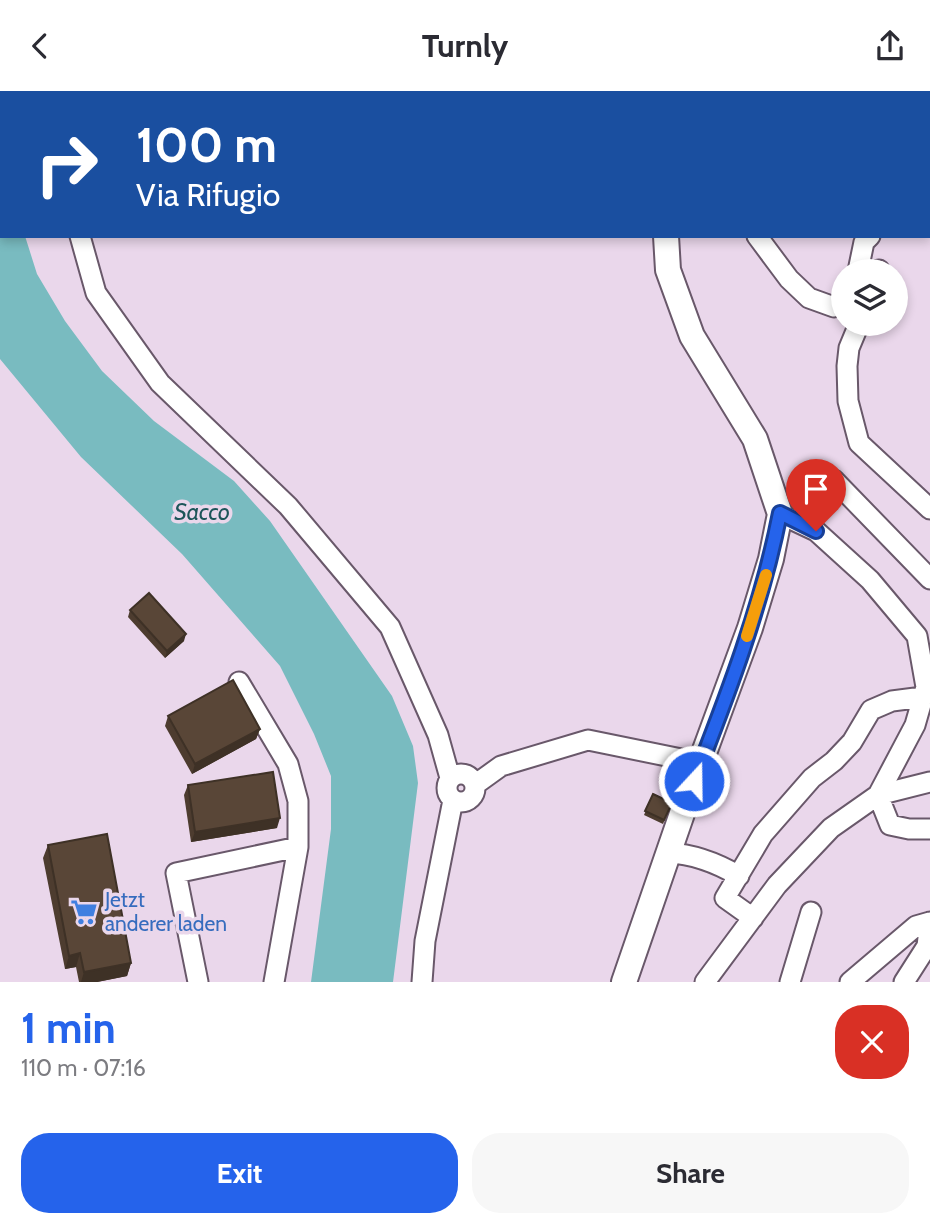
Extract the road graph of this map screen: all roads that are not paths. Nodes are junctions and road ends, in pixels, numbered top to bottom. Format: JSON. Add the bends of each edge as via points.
{"nodes":[{"id":1,"x":81,"y":238,"type":"edge"},
{"id":2,"x":666,"y":238,"type":"edge"},
{"id":3,"x":758,"y":238,"type":"edge"},
{"id":4,"x":868,"y":238,"type":"edge"},
{"id":5,"x":860,"y":259,"type":"edge"},
{"id":6,"x":831,"y":306,"type":"edge"},
{"id":7,"x":854,"y":336,"type":"edge"},
{"id":8,"x":834,"y":480,"type":"dead end"},
{"id":9,"x":930,"y":509,"type":"edge"},
{"id":10,"x":780,"y":513,"type":"junction"},
{"id":11,"x":930,"y":579,"type":"edge"},
{"id":12,"x":924,"y":640,"type":"edge"},
{"id":13,"x":239,"y":681,"type":"dead end"},
{"id":14,"x":923,"y":697,"type":"junction"},
{"id":15,"x":701,"y":763,"type":"junction"},
{"id":16,"x":450,"y":778,"type":"junction"},
{"id":17,"x":930,"y":782,"type":"edge"},
{"id":18,"x":475,"y":784,"type":"junction"},
{"id":19,"x":878,"y":795,"type":"junction"},
{"id":20,"x":453,"y":800,"type":"junction"},
{"id":21,"x":930,"y":829,"type":"edge"},
{"id":22,"x":298,"y":847,"type":"junction"},
{"id":23,"x":668,"y":853,"type":"junction"},
{"id":24,"x":739,"y":876,"type":"junction"},
{"id":25,"x":811,"y":912,"type":"dead end"},
{"id":26,"x":752,"y":918,"type":"junction"},
{"id":27,"x":930,"y":922,"type":"edge"},
{"id":28,"x":930,"y":965,"type":"edge"},
{"id":29,"x":198,"y":982,"type":"edge"},
{"id":30,"x":274,"y":982,"type":"edge"},
{"id":31,"x":422,"y":982,"type":"edge"},
{"id":32,"x":624,"y":982,"type":"edge"},
{"id":33,"x":705,"y":982,"type":"edge"},
{"id":34,"x":790,"y":982,"type":"edge"},
{"id":35,"x":850,"y":982,"type":"edge"},
{"id":36,"x":904,"y":982,"type":"edge"},
{"id":37,"x":916,"y":982,"type":"edge"}],
"edges":[{"from":1,"to":16,"type":"street","via":[[96,293],[160,383],[288,506],[390,627],[438,735]]},
{"from":2,"to":10,"type":"main road","via":[[668,270],[692,336],[755,439]]},
{"from":3,"to":6,"type":"street","via":[[809,298]]},
{"from":4,"to":5,"type":"street"},
{"from":7,"to":9,"type":"street","via":[[847,366],[848,401],[859,443]]},
{"from":8,"to":11,"type":"street"},
{"from":10,"to":12,"type":"street","via":[[816,531],[870,580]]},
{"from":10,"to":15,"type":"main road","via":[[754,617]]},
{"from":12,"to":14,"type":"street"},
{"from":13,"to":22,"type":"street","via":[[288,764],[298,801]]},
{"from":14,"to":19,"type":"street","via":[[915,726]]},
{"from":14,"to":24,"type":"street","via":[[892,701],[871,710],[852,742],[812,778],[763,834]]},
{"from":15,"to":18,"type":"street","via":[[588,740],[501,766]]},
{"from":15,"to":23,"type":"main road"},
{"from":16,"to":18,"type":"street","via":[[463,773]]},
{"from":16,"to":20,"type":"street","via":[[446,787]]},
{"from":17,"to":19,"type":"street"},
{"from":18,"to":20,"type":"street","via":[[470,799],[463,803]]},
{"from":19,"to":21,"type":"street","via":[[890,825]]},
{"from":19,"to":26,"type":"street","via":[[831,828]]},
{"from":20,"to":31,"type":"street","via":[[425,941]]},
{"from":22,"to":29,"type":"street","via":[[176,873]]},
{"from":22,"to":30,"type":"street"},
{"from":23,"to":24,"type":"street","via":[[694,856]]},
{"from":23,"to":32,"type":"main road"},
{"from":24,"to":26,"type":"street","via":[[725,898]]},
{"from":25,"to":34,"type":"street"},
{"from":26,"to":33,"type":"street"},
{"from":27,"to":35,"type":"street","via":[[916,926]]},
{"from":27,"to":36,"type":"street","via":[[927,946]]},
{"from":28,"to":37,"type":"street"}]}
